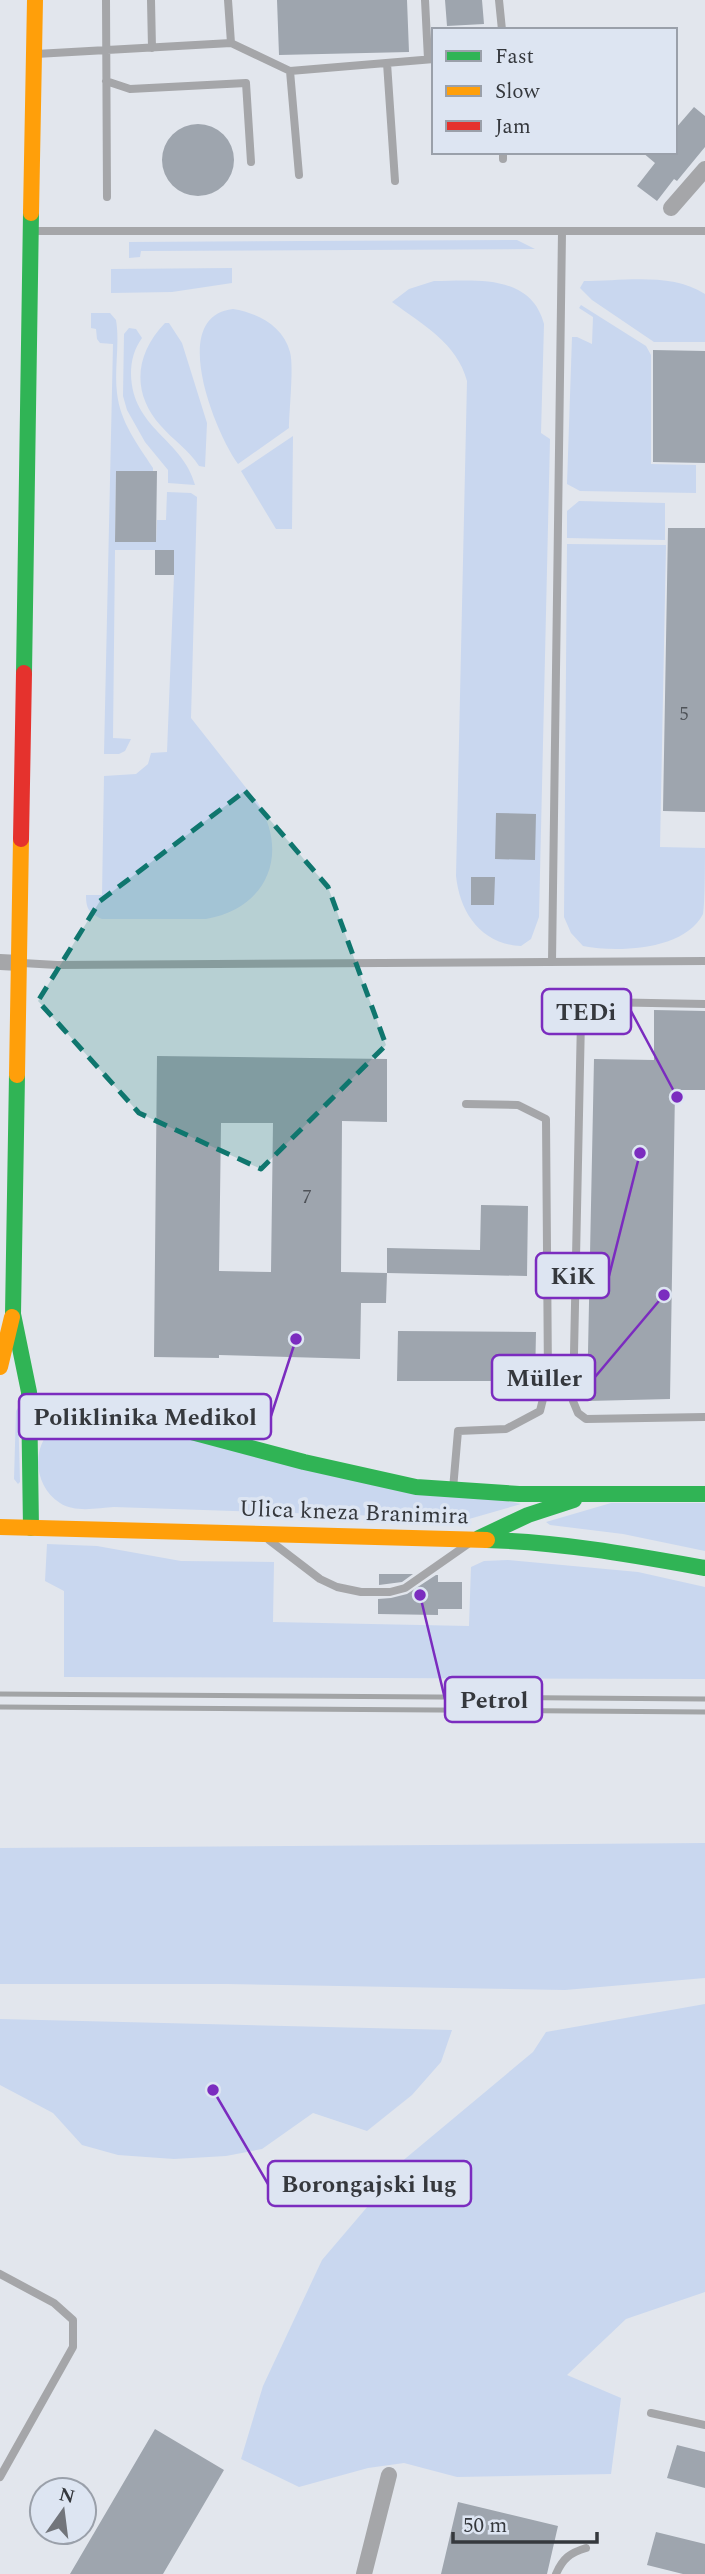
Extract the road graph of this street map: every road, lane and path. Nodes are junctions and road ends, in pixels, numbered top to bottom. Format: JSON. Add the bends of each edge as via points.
{"nodes":[{"id":1,"x":35,"y":0,"type":"edge"},
{"id":2,"x":106,"y":0,"type":"edge"},
{"id":3,"x":151,"y":0,"type":"edge"},
{"id":4,"x":228,"y":0,"type":"edge"},
{"id":5,"x":425,"y":0,"type":"edge"},
{"id":6,"x":499,"y":0,"type":"edge"},
{"id":7,"x":502,"y":28,"type":"edge"},
{"id":8,"x":231,"y":43,"type":"junction"},
{"id":9,"x":152,"y":48,"type":"junction"},
{"id":10,"x":106,"y":52,"type":"junction"},
{"id":11,"x":34,"y":54,"type":"junction"},
{"id":12,"x":431,"y":59,"type":"edge"},
{"id":13,"x":387,"y":63,"type":"junction"},
{"id":14,"x":290,"y":71,"type":"junction"},
{"id":15,"x":106,"y":81,"type":"junction"},
{"id":16,"x":251,"y":162,"type":"dead end"},
{"id":17,"x":705,"y":169,"type":"edge"},
{"id":18,"x":299,"y":175,"type":"dead end"},
{"id":19,"x":395,"y":181,"type":"dead end"},
{"id":20,"x":107,"y":197,"type":"dead end"},
{"id":21,"x":671,"y":208,"type":"dead end"},
{"id":22,"x":705,"y":231,"type":"edge"},
{"id":23,"x":30,"y":232,"type":"junction"},
{"id":24,"x":562,"y":232,"type":"junction"},
{"id":25,"x":705,"y":961,"type":"edge"},
{"id":26,"x":0,"y":962,"type":"edge"},
{"id":27,"x":552,"y":962,"type":"junction"},
{"id":28,"x":19,"y":963,"type":"junction"},
{"id":29,"x":705,"y":1004,"type":"edge"},
{"id":30,"x":466,"y":1104,"type":"dead end"},
{"id":31,"x":13,"y":1314,"type":"junction"},
{"id":32,"x":0,"y":1367,"type":"edge"},
{"id":33,"x":31,"y":1405,"type":"junction"},
{"id":34,"x":705,"y":1418,"type":"edge"},
{"id":35,"x":453,"y":1491,"type":"junction"},
{"id":36,"x":606,"y":1494,"type":"junction"},
{"id":37,"x":705,"y":1494,"type":"edge"},
{"id":38,"x":0,"y":1527,"type":"edge"},
{"id":39,"x":31,"y":1528,"type":"junction"},
{"id":40,"x":261,"y":1533,"type":"junction"},
{"id":41,"x":476,"y":1539,"type":"junction"},
{"id":42,"x":705,"y":1568,"type":"edge"},
{"id":43,"x":0,"y":2274,"type":"edge"},
{"id":44,"x":651,"y":2413,"type":"dead end"},
{"id":45,"x":705,"y":2425,"type":"edge"},
{"id":46,"x":389,"y":2475,"type":"dead end"},
{"id":47,"x":0,"y":2477,"type":"edge"},
{"id":48,"x":586,"y":2548,"type":"dead end"},
{"id":49,"x":364,"y":2574,"type":"edge"},
{"id":50,"x":556,"y":2574,"type":"edge"}],
"edges":[{"from":1,"to":11,"type":"main road"},
{"from":2,"to":10,"type":"lane"},
{"from":3,"to":9,"type":"lane"},
{"from":4,"to":8,"type":"lane"},
{"from":5,"to":12,"type":"lane"},
{"from":6,"to":7,"type":"lane"},
{"from":8,"to":9,"type":"lane"},
{"from":8,"to":14,"type":"lane"},
{"from":9,"to":10,"type":"lane"},
{"from":10,"to":11,"type":"lane"},
{"from":10,"to":15,"type":"lane"},
{"from":11,"to":23,"type":"main road"},
{"from":12,"to":13,"type":"lane"},
{"from":13,"to":14,"type":"lane"},
{"from":13,"to":19,"type":"lane"},
{"from":14,"to":18,"type":"lane"},
{"from":15,"to":16,"type":"lane","via":[[130,89],[246,83]]},
{"from":15,"to":20,"type":"lane"},
{"from":17,"to":21,"type":"street"},
{"from":22,"to":24,"type":"lane"},
{"from":23,"to":24,"type":"lane"},
{"from":23,"to":28,"type":"main road"},
{"from":24,"to":27,"type":"lane"},
{"from":25,"to":27,"type":"lane"},
{"from":26,"to":28,"type":"street"},
{"from":27,"to":28,"type":"lane"},
{"from":28,"to":31,"type":"main road"},
{"from":29,"to":34,"type":"lane","via":[[598,1003],[581,1019],[573,1401],[586,1419]]},
{"from":30,"to":35,"type":"lane","via":[[518,1105],[546,1119],[548,1379],[540,1410],[506,1429],[458,1431]]},
{"from":31,"to":32,"type":"main road"},
{"from":31,"to":33,"type":"main road"},
{"from":33,"to":35,"type":"main road","name":"Ulica kneza Branimira","via":[[105,1409],[371,1478]]},
{"from":33,"to":39,"type":"main road"},
{"from":35,"to":36,"type":"main road","name":"Ulica kneza Branimira"},
{"from":36,"to":37,"type":"main road","name":"Ulica kneza Branimira"},
{"from":36,"to":41,"type":"main road","via":[[565,1502]]},
{"from":38,"to":39,"type":"main road","name":"Ulica kneza Branimira"},
{"from":39,"to":40,"type":"main road","name":"Ulica kneza Branimira"},
{"from":40,"to":41,"type":"main road","name":"Ulica kneza Branimira"},
{"from":40,"to":41,"type":"lane","via":[[320,1579],[360,1592],[405,1588]]},
{"from":41,"to":42,"type":"main road","name":"Ulica kneza Branimira","via":[[602,1549]]},
{"from":43,"to":47,"type":"lane","via":[[54,2303],[73,2320],[73,2347]]},
{"from":44,"to":45,"type":"lane"},
{"from":46,"to":49,"type":"street"},
{"from":48,"to":50,"type":"lane","via":[[571,2553]]}]}
